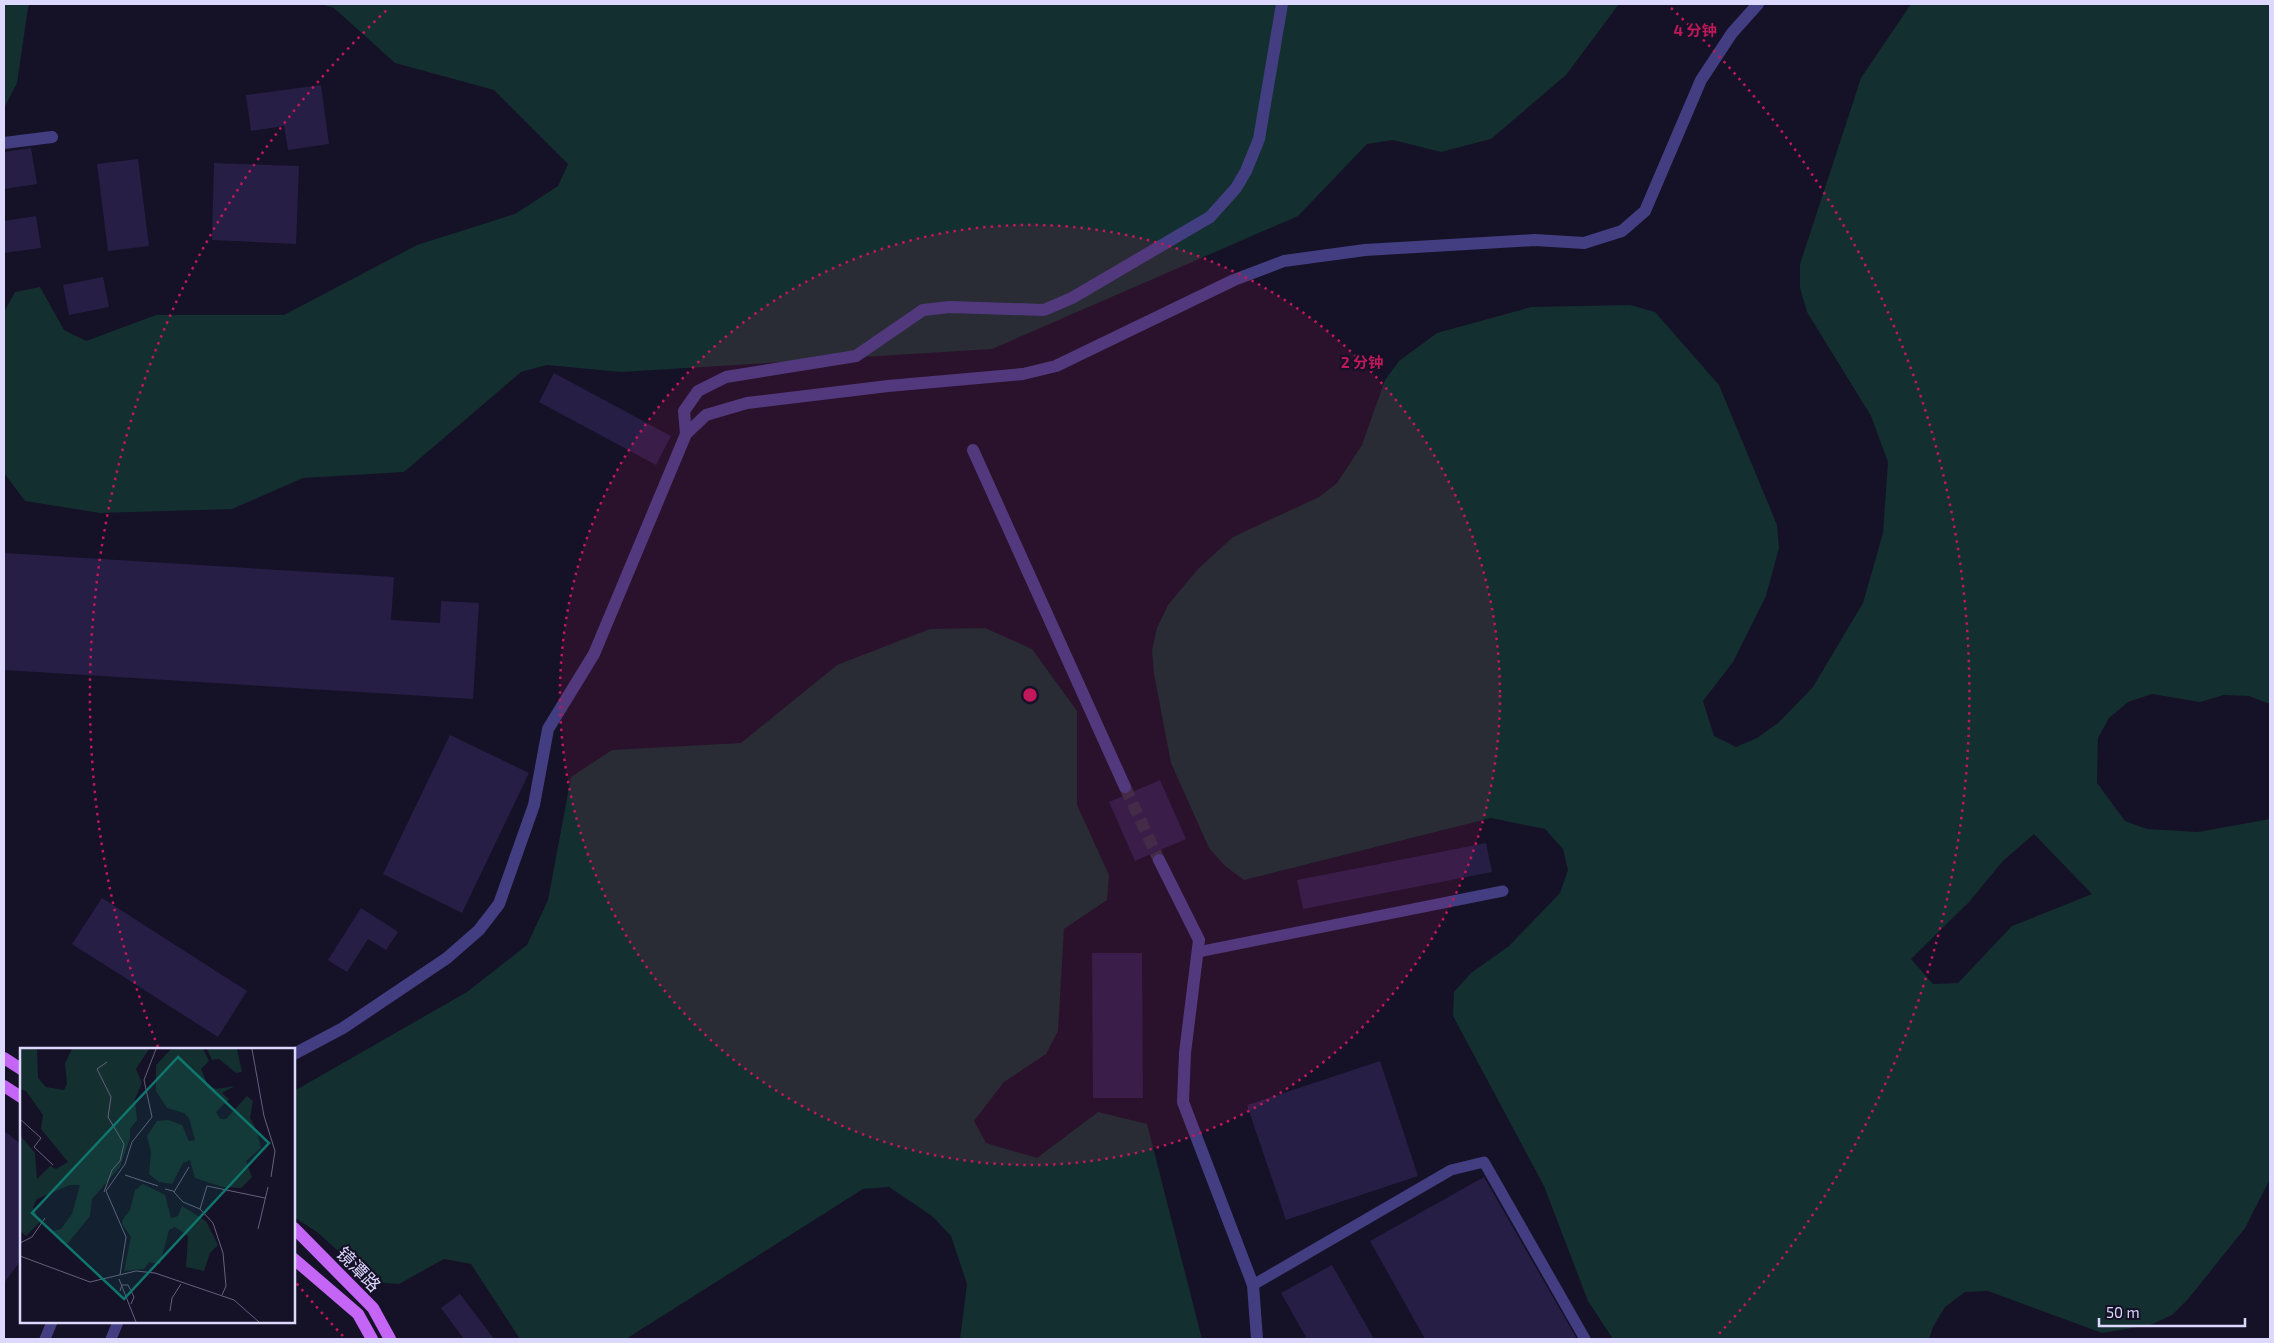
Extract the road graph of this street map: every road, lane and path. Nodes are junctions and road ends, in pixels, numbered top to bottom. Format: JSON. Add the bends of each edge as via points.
{"nodes":[{"id":1,"x":1282,"y":4,"type":"edge"},
{"id":2,"x":1758,"y":4,"type":"edge"},
{"id":3,"x":52,"y":137,"type":"dead end"},
{"id":4,"x":4,"y":143,"type":"edge"},
{"id":5,"x":686,"y":434,"type":"junction"},
{"id":6,"x":974,"y":450,"type":"dead end"},
{"id":7,"x":1125,"y":787,"type":"tunnel mouth"},
{"id":8,"x":1159,"y":860,"type":"tunnel mouth"},
{"id":9,"x":1503,"y":891,"type":"dead end"},
{"id":10,"x":1198,"y":952,"type":"junction"},
{"id":11,"x":295,"y":1053,"type":"edge"},
{"id":12,"x":4,"y":1058,"type":"edge"},
{"id":13,"x":20,"y":1068,"type":"edge"},
{"id":14,"x":4,"y":1086,"type":"edge"},
{"id":15,"x":20,"y":1096,"type":"edge"},
{"id":16,"x":295,"y":1229,"type":"edge"},
{"id":17,"x":295,"y":1261,"type":"edge"},
{"id":18,"x":1253,"y":1285,"type":"junction"},
{"id":19,"x":52,"y":1323,"type":"edge"},
{"id":20,"x":118,"y":1323,"type":"edge"},
{"id":21,"x":45,"y":1339,"type":"edge"},
{"id":22,"x":111,"y":1339,"type":"edge"},
{"id":23,"x":372,"y":1339,"type":"edge"},
{"id":24,"x":390,"y":1339,"type":"edge"},
{"id":25,"x":1257,"y":1339,"type":"edge"},
{"id":26,"x":1586,"y":1339,"type":"edge"}],
"edges":[{"from":1,"to":5,"type":"street","via":[[1259,139],[1236,188],[1210,217],[1072,298],[1044,310],[950,307],[923,310],[856,356],[726,377],[698,391],[684,412]]},
{"from":2,"to":5,"type":"street","via":[[1732,33],[1701,80],[1645,211],[1622,231],[1584,243],[1535,240],[1384,249],[1284,261],[1234,280],[1056,366],[1023,374],[746,403],[706,415]]},
{"from":3,"to":4,"type":"street"},
{"from":5,"to":11,"type":"street","via":[[594,654],[548,729],[534,805],[499,904],[479,930],[447,958],[343,1028]]},
{"from":6,"to":7,"type":"street"},
{"from":8,"to":10,"type":"street","via":[[1199,940]]},
{"from":9,"to":10,"type":"lane"},
{"from":10,"to":18,"type":"street","via":[[1185,1053],[1183,1102]]},
{"from":12,"to":13,"type":"main road"},
{"from":14,"to":15,"type":"main road"},
{"from":16,"to":24,"type":"main road","name":"镜潭路","via":[[373,1308]]},
{"from":17,"to":23,"type":"main road","name":"镜潭路","via":[[358,1314]]},
{"from":18,"to":25,"type":"street"},
{"from":18,"to":26,"type":"lane","via":[[1451,1170],[1484,1162]]},
{"from":19,"to":21,"type":"lane"},
{"from":20,"to":22,"type":"lane"}]}
